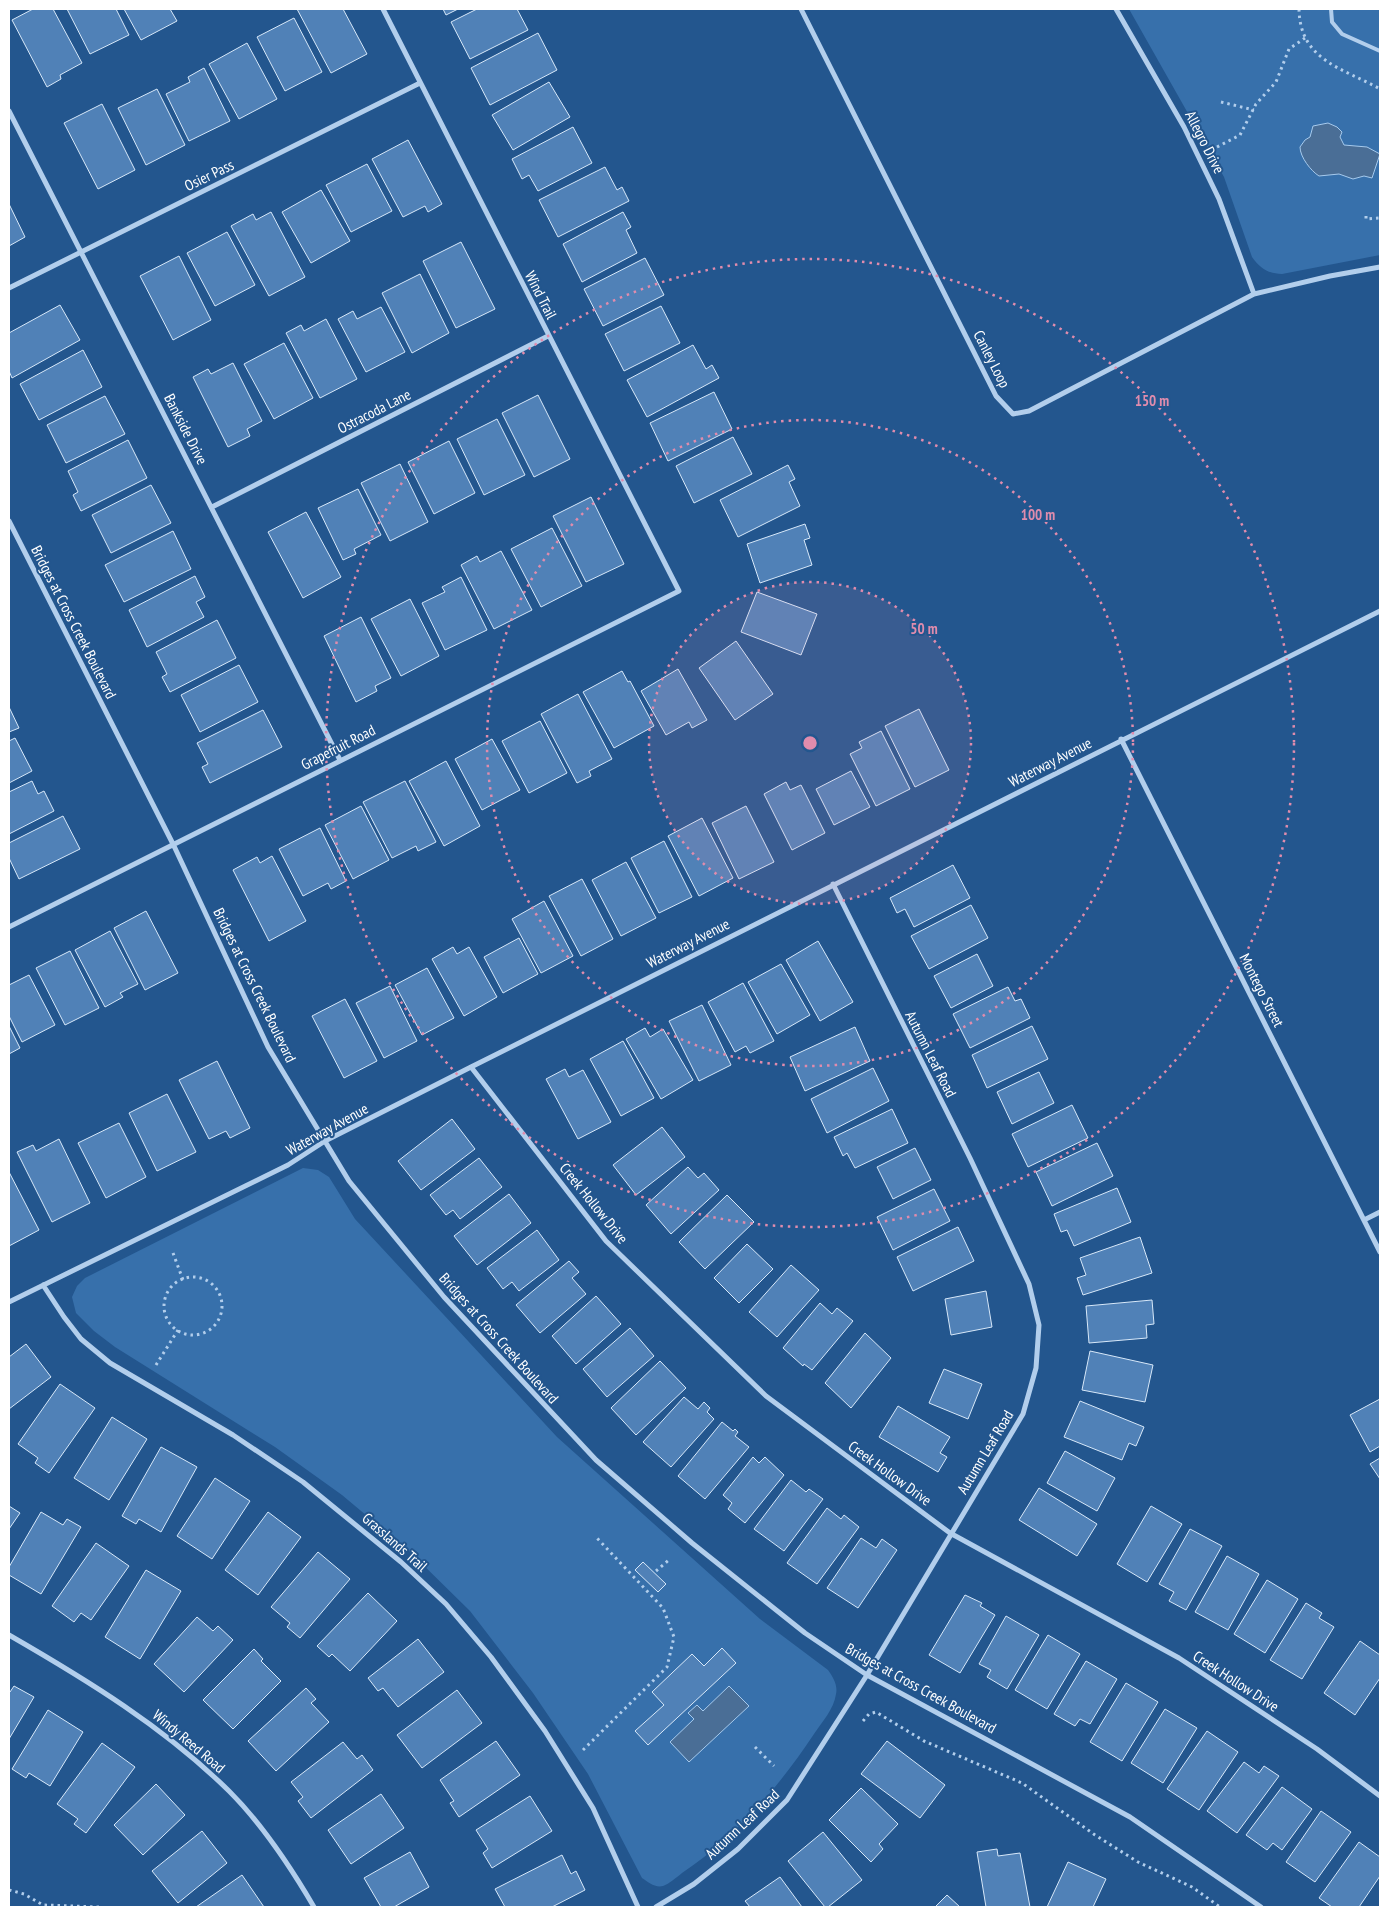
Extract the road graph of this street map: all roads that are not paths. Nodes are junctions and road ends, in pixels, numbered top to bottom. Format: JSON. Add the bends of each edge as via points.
{"nodes":[{"id":1,"x":383,"y":9,"type":"edge"},
{"id":2,"x":801,"y":9,"type":"edge"},
{"id":3,"x":1116,"y":9,"type":"edge"},
{"id":4,"x":1331,"y":9,"type":"edge"},
{"id":5,"x":1380,"y":51,"type":"edge"},
{"id":6,"x":420,"y":84,"type":"junction"},
{"id":7,"x":9,"y":111,"type":"edge"},
{"id":8,"x":81,"y":253,"type":"junction"},
{"id":9,"x":1380,"y":267,"type":"edge"},
{"id":10,"x":9,"y":288,"type":"edge"},
{"id":11,"x":1254,"y":294,"type":"junction"},
{"id":12,"x":548,"y":336,"type":"junction"},
{"id":13,"x":212,"y":507,"type":"junction"},
{"id":14,"x":9,"y":521,"type":"edge"},
{"id":15,"x":679,"y":591,"type":"joint"},
{"id":16,"x":1380,"y":611,"type":"edge"},
{"id":17,"x":1121,"y":739,"type":"junction"},
{"id":18,"x":340,"y":760,"type":"junction"},
{"id":19,"x":174,"y":846,"type":"junction"},
{"id":20,"x":833,"y":884,"type":"junction"},
{"id":21,"x":9,"y":927,"type":"edge"},
{"id":22,"x":471,"y":1067,"type":"junction"},
{"id":23,"x":325,"y":1141,"type":"junction"},
{"id":24,"x":1380,"y":1212,"type":"edge"},
{"id":25,"x":1364,"y":1220,"type":"junction"},
{"id":26,"x":1380,"y":1252,"type":"edge"},
{"id":27,"x":44,"y":1285,"type":"junction"},
{"id":28,"x":9,"y":1302,"type":"edge"},
{"id":29,"x":950,"y":1533,"type":"junction"},
{"id":30,"x":9,"y":1635,"type":"edge"},
{"id":31,"x":867,"y":1675,"type":"junction"},
{"id":32,"x":1380,"y":1796,"type":"edge"},
{"id":33,"x":314,"y":1907,"type":"edge"},
{"id":34,"x":638,"y":1907,"type":"edge"},
{"id":35,"x":656,"y":1907,"type":"edge"},
{"id":36,"x":1261,"y":1907,"type":"edge"}],
"edges":[{"from":1,"to":6,"type":"street","name":"Wind Trail"},
{"from":2,"to":11,"type":"street","name":"Canley Loop","via":[[996,396],[1013,414],[1029,411]]},
{"from":3,"to":11,"type":"street","name":"Allegro Drive","via":[[1184,127],[1220,199]]},
{"from":4,"to":5,"type":"lane","via":[[1332,22],[1342,34]]},
{"from":6,"to":8,"type":"street","name":"Osier Pass"},
{"from":6,"to":12,"type":"street","name":"Wind Trail"},
{"from":7,"to":8,"type":"street","name":"Bankside Drive"},
{"from":8,"to":10,"type":"street","name":"Osier Pass"},
{"from":8,"to":13,"type":"street","name":"Bankside Drive"},
{"from":9,"to":11,"type":"street","name":"Canley Loop"},
{"from":12,"to":13,"type":"street","name":"Ostracoda Lane"},
{"from":12,"to":15,"type":"street","name":"Wind Trail"},
{"from":13,"to":18,"type":"street","name":"Bankside Drive"},
{"from":14,"to":19,"type":"street","name":"Bridges at Cross Creek Boulevard"},
{"from":15,"to":18,"type":"street","name":"Grapefruit Road"},
{"from":16,"to":17,"type":"street","name":"Waterway Avenue"},
{"from":17,"to":20,"type":"street","name":"Waterway Avenue"},
{"from":17,"to":25,"type":"street","name":"Montego Street"},
{"from":18,"to":19,"type":"street","name":"Grapefruit Road"},
{"from":19,"to":21,"type":"street","name":"Grapefruit Road"},
{"from":19,"to":23,"type":"street","name":"Bridges at Cross Creek Boulevard","via":[[268,1047]]},
{"from":20,"to":22,"type":"street","name":"Waterway Avenue"},
{"from":20,"to":29,"type":"street","name":"Autumn Leaf Road","via":[[970,1158],[1029,1284],[1040,1325],[1036,1368],[1023,1414]]},
{"from":22,"to":23,"type":"street","name":"Waterway Avenue"},
{"from":22,"to":29,"type":"street","name":"Creek Hollow Drive","via":[[606,1241],[689,1323],[766,1396]]},
{"from":23,"to":27,"type":"street","name":"Waterway Avenue","via":[[288,1165]]},
{"from":23,"to":31,"type":"street","name":"Bridges at Cross Creek Boulevard","via":[[349,1181],[444,1298],[596,1460],[692,1543],[798,1627]]},
{"from":24,"to":25,"type":"street"},
{"from":25,"to":26,"type":"street","name":"Montego Street"},
{"from":27,"to":28,"type":"street","name":"Waterway Avenue"},
{"from":27,"to":34,"type":"street","name":"Grasslands Trail","via":[[81,1339],[110,1363],[233,1435],[303,1482],[394,1556],[446,1604],[491,1657],[545,1731],[593,1808]]},
{"from":29,"to":31,"type":"street","name":"Autumn Leaf Road"},
{"from":29,"to":32,"type":"street","name":"Creek Hollow Drive","via":[[1179,1658],[1317,1749]]},
{"from":30,"to":33,"type":"street","name":"Windy Reed Road","via":[[76,1673],[130,1710],[230,1792],[284,1857]]},
{"from":31,"to":35,"type":"street","name":"Autumn Leaf Road","via":[[788,1800],[738,1849],[694,1884]]},
{"from":31,"to":36,"type":"street","name":"Bridges at Cross Creek Boulevard","via":[[1130,1817]]}]}
